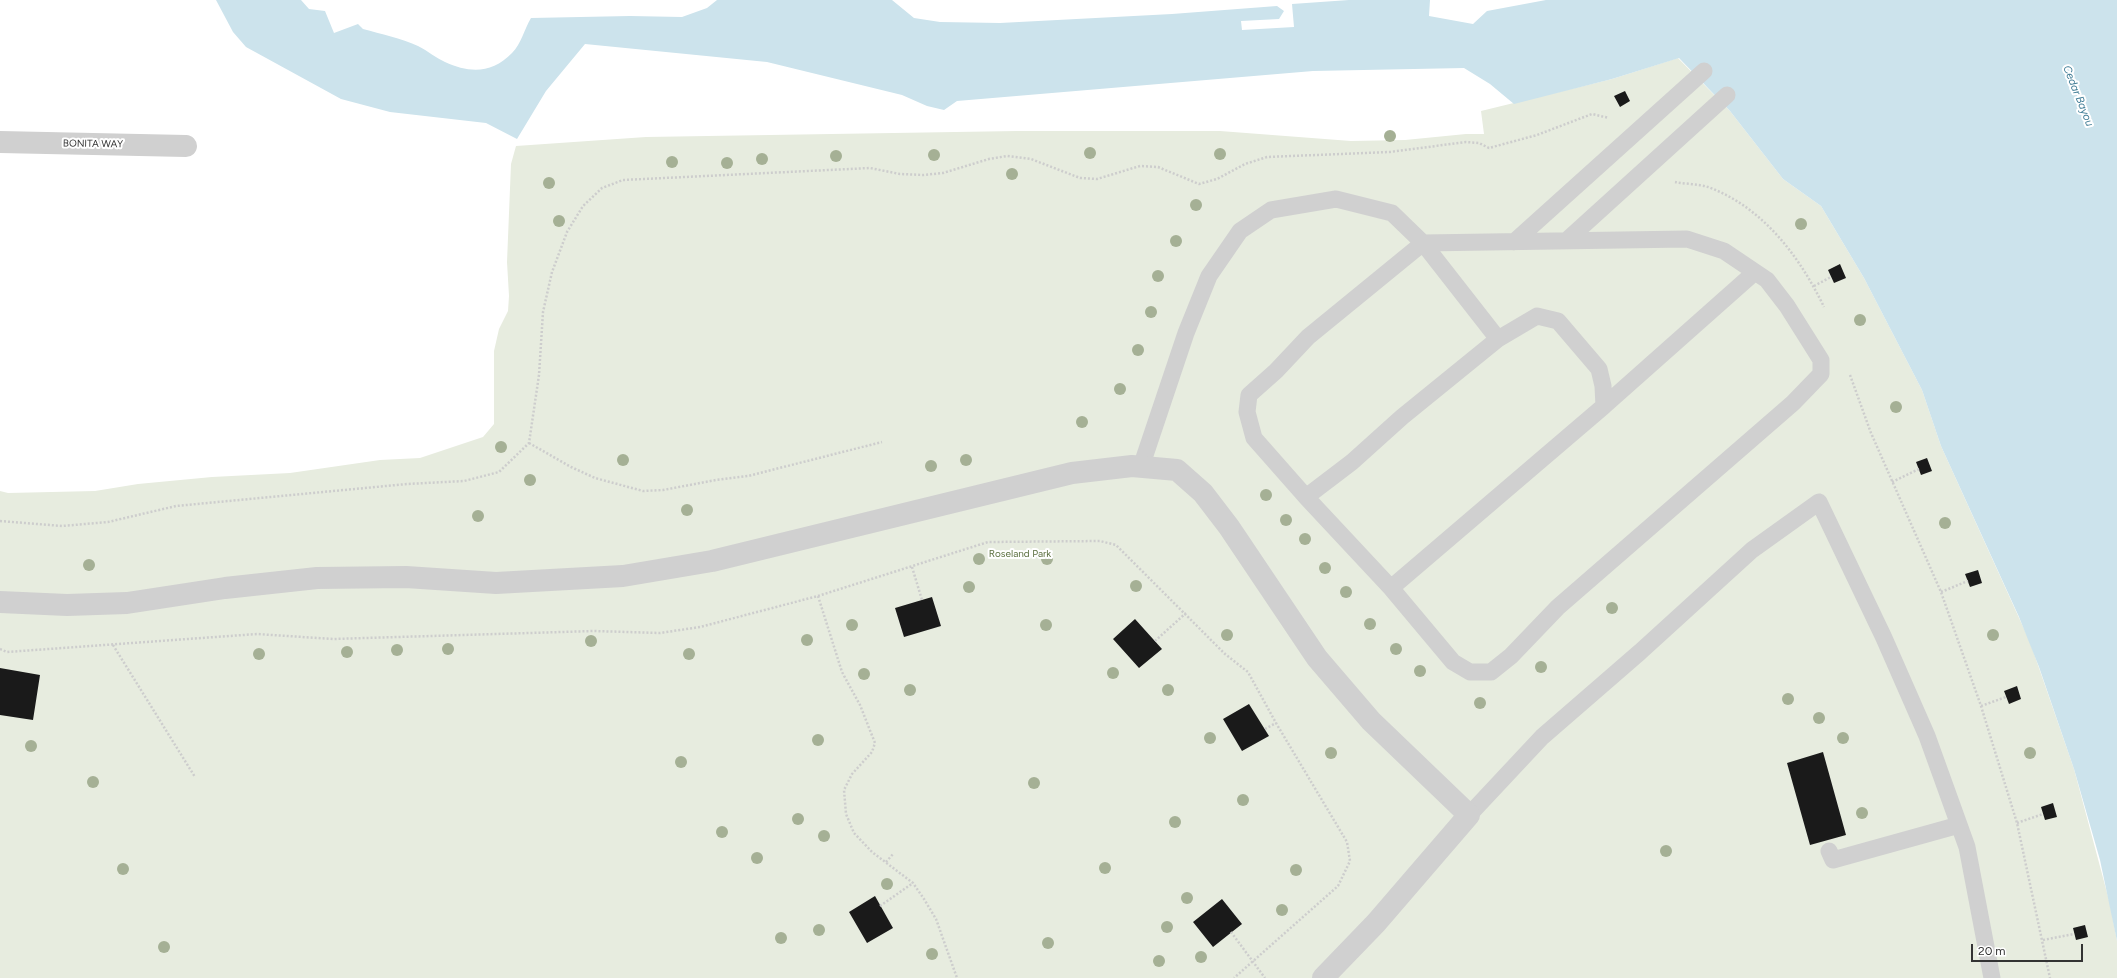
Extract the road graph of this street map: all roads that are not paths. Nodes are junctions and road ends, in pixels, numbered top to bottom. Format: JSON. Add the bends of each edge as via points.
{"nodes":[{"id":1,"x":1704,"y":71,"type":"dead end"},
{"id":2,"x":1727,"y":95,"type":"dead end"},
{"id":3,"x":0,"y":142,"type":"edge"},
{"id":4,"x":186,"y":146,"type":"dead end"},
{"id":5,"x":1566,"y":241,"type":"junction"},
{"id":6,"x":1514,"y":242,"type":"junction"},
{"id":7,"x":1423,"y":243,"type":"junction"},
{"id":8,"x":1755,"y":272,"type":"junction"},
{"id":9,"x":1498,"y":339,"type":"junction"},
{"id":10,"x":1604,"y":406,"type":"junction"},
{"id":11,"x":1141,"y":467,"type":"junction"},
{"id":12,"x":1306,"y":496,"type":"junction"},
{"id":13,"x":1391,"y":588,"type":"junction"},
{"id":14,"x":0,"y":602,"type":"edge"},
{"id":15,"x":1469,"y":815,"type":"junction"},
{"id":16,"x":1959,"y":825,"type":"junction"},
{"id":17,"x":1829,"y":850,"type":"dead end"},
{"id":18,"x":1323,"y":978,"type":"edge"},
{"id":19,"x":1992,"y":978,"type":"edge"}],
"edges":[{"from":1,"to":6,"type":"lane"},
{"from":2,"to":5,"type":"lane"},
{"from":3,"to":4,"type":"street","name":"BONITA WAY"},
{"from":5,"to":6,"type":"lane"},
{"from":5,"to":8,"type":"lane","via":[[1687,239],[1724,251]]},
{"from":6,"to":7,"type":"lane"},
{"from":7,"to":9,"type":"lane"},
{"from":7,"to":11,"type":"lane","via":[[1392,213],[1336,199],[1271,210],[1240,231],[1209,276],[1186,333]]},
{"from":7,"to":12,"type":"lane","via":[[1308,337],[1249,395],[1247,412],[1254,438]]},
{"from":8,"to":10,"type":"lane"},
{"from":8,"to":13,"type":"lane","via":[[1767,280],[1787,306],[1821,360],[1821,374],[1787,408],[1558,607],[1511,656],[1491,672],[1470,672],[1453,662]]},
{"from":9,"to":10,"type":"lane","via":[[1537,316],[1558,321],[1599,369]]},
{"from":9,"to":12,"type":"lane","via":[[1402,417],[1352,462]]},
{"from":10,"to":13,"type":"lane"},
{"from":11,"to":14,"type":"street","via":[[1072,472],[712,560],[623,576],[496,583],[406,577],[318,578],[225,588],[127,603],[68,605]]},
{"from":11,"to":15,"type":"street","via":[[1176,470],[1203,493],[1230,527],[1317,658],[1371,721]]},
{"from":12,"to":13,"type":"lane"},
{"from":15,"to":16,"type":"lane","via":[[1542,737],[1752,550],[1819,502],[1884,638],[1927,736]]},
{"from":15,"to":18,"type":"street","via":[[1376,923]]},
{"from":16,"to":17,"type":"lane","via":[[1833,860]]},
{"from":16,"to":19,"type":"lane","via":[[1967,847]]}]}
